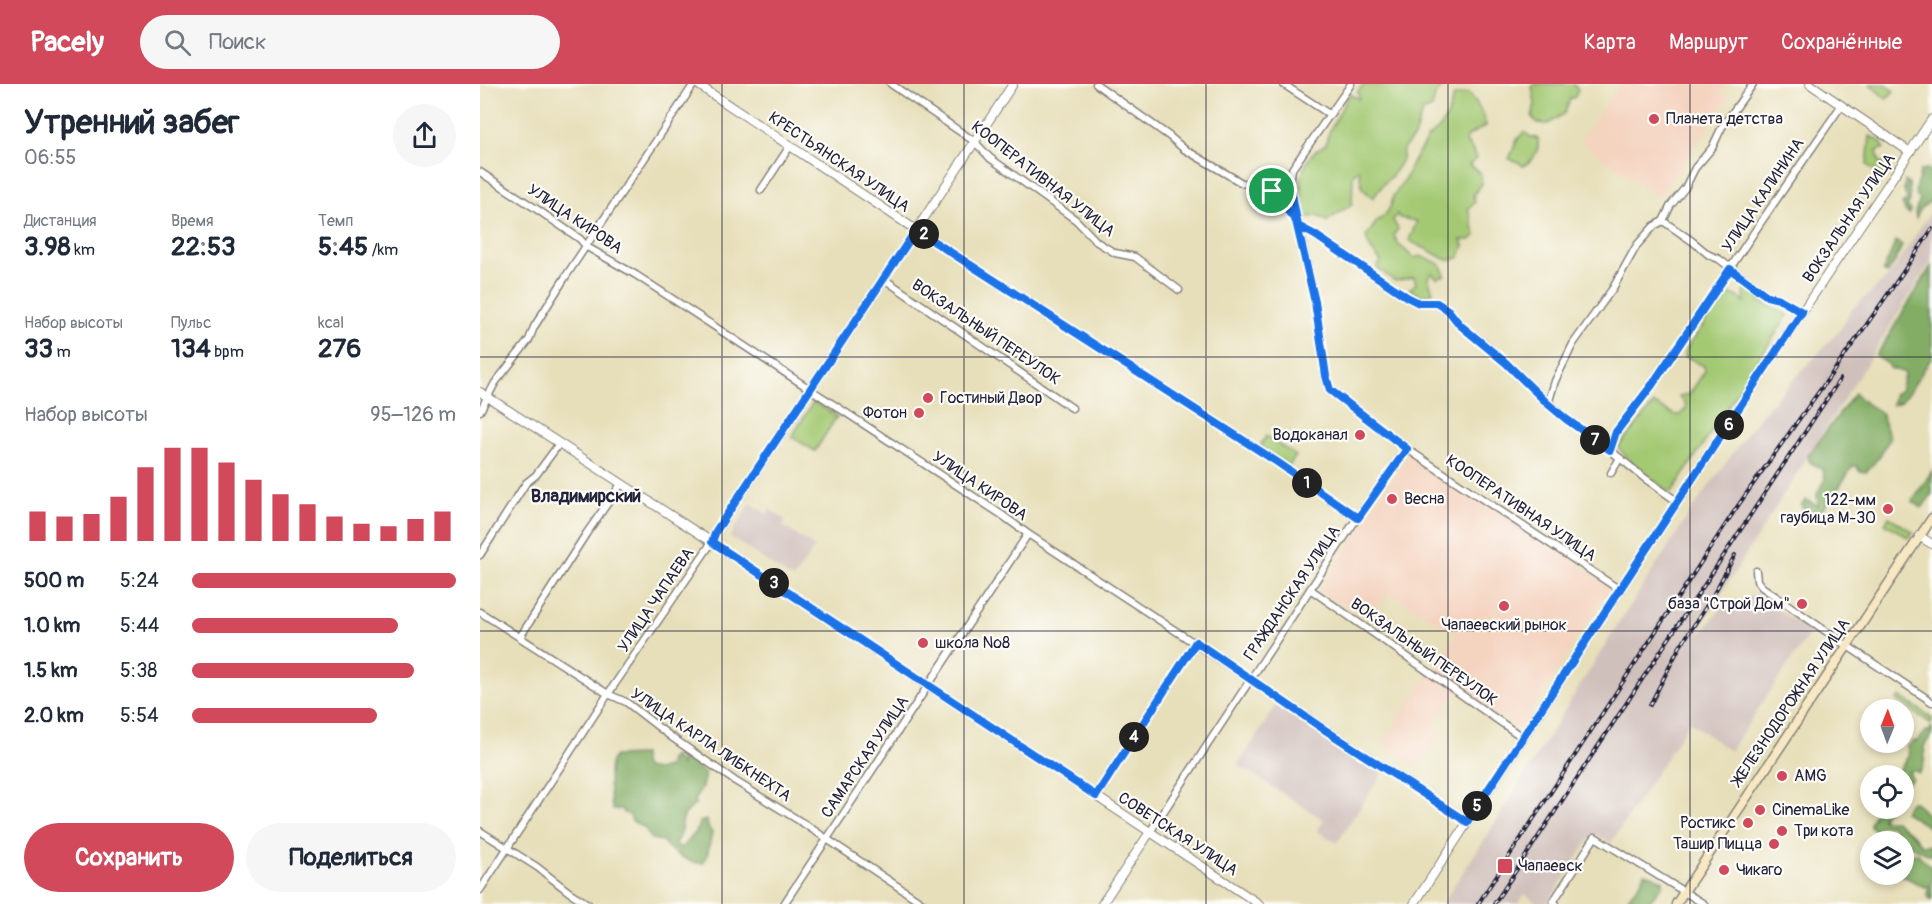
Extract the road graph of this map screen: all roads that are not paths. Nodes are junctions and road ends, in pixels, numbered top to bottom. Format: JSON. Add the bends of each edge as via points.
{"nodes":[{"id":1,"x":695,"y":84,"type":"edge"},
{"id":2,"x":891,"y":84,"type":"edge"},
{"id":3,"x":1013,"y":84,"type":"edge"},
{"id":4,"x":1096,"y":84,"type":"edge"},
{"id":5,"x":1282,"y":84,"type":"edge"},
{"id":6,"x":1351,"y":84,"type":"edge"},
{"id":7,"x":1753,"y":84,"type":"edge"},
{"id":8,"x":1810,"y":84,"type":"edge"},
{"id":9,"x":1841,"y":106,"type":"junction"},
{"id":10,"x":1329,"y":114,"type":"junction"},
{"id":11,"x":1932,"y":119,"type":"edge"},
{"id":12,"x":975,"y":142,"type":"junction"},
{"id":13,"x":790,"y":146,"type":"junction"},
{"id":14,"x":1910,"y":152,"type":"junction"},
{"id":15,"x":480,"y":172,"type":"edge"},
{"id":16,"x":1290,"y":184,"type":"junction"},
{"id":17,"x":761,"y":190,"type":"dead end"},
{"id":18,"x":1272,"y":191,"type":"junction"},
{"id":19,"x":1663,"y":221,"type":"junction"},
{"id":20,"x":1297,"y":224,"type":"junction"},
{"id":21,"x":916,"y":230,"type":"junction"},
{"id":22,"x":587,"y":247,"type":"junction"},
{"id":23,"x":1730,"y":269,"type":"junction"},
{"id":24,"x":884,"y":279,"type":"junction"},
{"id":25,"x":1179,"y":290,"type":"dead end"},
{"id":26,"x":1802,"y":312,"type":"junction"},
{"id":27,"x":811,"y":389,"type":"junction"},
{"id":28,"x":480,"y":392,"type":"edge"},
{"id":29,"x":489,"y":398,"type":"junction"},
{"id":30,"x":1548,"y":404,"type":"junction"},
{"id":31,"x":1072,"y":408,"type":"dead end"},
{"id":32,"x":480,"y":411,"type":"edge"},
{"id":33,"x":559,"y":444,"type":"junction"},
{"id":34,"x":1407,"y":449,"type":"junction"},
{"id":35,"x":1610,"y":450,"type":"junction"},
{"id":36,"x":1620,"y":458,"type":"junction"},
{"id":37,"x":1611,"y":473,"type":"dead end"},
{"id":38,"x":621,"y":484,"type":"junction"},
{"id":39,"x":1678,"y":502,"type":"junction"},
{"id":40,"x":1358,"y":518,"type":"junction"},
{"id":41,"x":1932,"y":518,"type":"edge"},
{"id":42,"x":1028,"y":534,"type":"junction"},
{"id":43,"x":1919,"y":536,"type":"junction"},
{"id":44,"x":712,"y":542,"type":"junction"},
{"id":45,"x":1932,"y":544,"type":"edge"},
{"id":46,"x":480,"y":555,"type":"edge"},
{"id":47,"x":1756,"y":571,"type":"dead end"},
{"id":48,"x":1310,"y":590,"type":"junction"},
{"id":49,"x":1620,"y":590,"type":"junction"},
{"id":50,"x":480,"y":612,"type":"edge"},
{"id":51,"x":520,"y":637,"type":"junction"},
{"id":52,"x":1196,"y":642,"type":"junction"},
{"id":53,"x":1846,"y":646,"type":"junction"},
{"id":54,"x":1250,"y":680,"type":"junction"},
{"id":55,"x":928,"y":686,"type":"junction"},
{"id":56,"x":608,"y":694,"type":"junction"},
{"id":57,"x":1932,"y":702,"type":"edge"},
{"id":58,"x":1522,"y":737,"type":"junction"},
{"id":59,"x":1096,"y":796,"type":"junction"},
{"id":60,"x":1467,"y":822,"type":"junction"},
{"id":61,"x":480,"y":831,"type":"edge"},
{"id":62,"x":1150,"y":832,"type":"junction"},
{"id":63,"x":826,"y":840,"type":"junction"},
{"id":64,"x":508,"y":849,"type":"junction"},
{"id":65,"x":480,"y":890,"type":"edge"},
{"id":66,"x":1684,"y":891,"type":"junction"},
{"id":67,"x":588,"y":904,"type":"edge"},
{"id":68,"x":783,"y":904,"type":"edge"},
{"id":69,"x":924,"y":904,"type":"edge"},
{"id":70,"x":1102,"y":904,"type":"edge"},
{"id":71,"x":1259,"y":904,"type":"edge"},
{"id":72,"x":1414,"y":904,"type":"edge"},
{"id":73,"x":1556,"y":904,"type":"edge"},
{"id":74,"x":1676,"y":904,"type":"edge"},
{"id":75,"x":1704,"y":904,"type":"edge"}],
"edges":[{"from":1,"to":13,"type":"street","name":"КРЕСТЬЯНСКАЯ УЛИЦА"},
{"from":1,"to":22,"type":"street"},
{"from":2,"to":12,"type":"street","name":"КООПЕРАТИВНАЯ УЛИЦА"},
{"from":3,"to":12,"type":"street","name":"УЛИЦА ЧАПАЕВА"},
{"from":4,"to":18,"type":"street","via":[[1184,149],[1242,183]]},
{"from":5,"to":10,"type":"street"},
{"from":6,"to":10,"type":"street"},
{"from":7,"to":19,"type":"street"},
{"from":8,"to":9,"type":"street"},
{"from":9,"to":14,"type":"street"},
{"from":9,"to":23,"type":"street","name":"УЛИЦА КАЛИНИНА"},
{"from":10,"to":16,"type":"street","name":"КООПЕРАТИВНАЯ УЛИЦА","via":[[1292,170]]},
{"from":11,"to":14,"type":"street","name":"ВОКЗАЛЬНАЯ УЛИЦА"},
{"from":12,"to":21,"type":"street","name":"УЛИЦА ЧАПАЕВА"},
{"from":12,"to":25,"type":"street","name":"КООПЕРАТИВНАЯ УЛИЦА","via":[[990,158],[1076,220],[1096,242],[1135,257]]},
{"from":13,"to":17,"type":"street"},
{"from":13,"to":21,"type":"street","name":"КРЕСТЬЯНСКАЯ УЛИЦА"},
{"from":14,"to":26,"type":"street","name":"ВОКЗАЛЬНАЯ УЛИЦА"},
{"from":15,"to":22,"type":"street","name":"УЛИЦА КИРОВА"},
{"from":16,"to":18,"type":"street","via":[[1283,191]]},
{"from":16,"to":20,"type":"street","name":"КООПЕРАТИВНАЯ УЛИЦА"},
{"from":18,"to":20,"type":"street"},
{"from":19,"to":23,"type":"street"},
{"from":19,"to":30,"type":"street","via":[[1637,245],[1613,288],[1573,344]]},
{"from":20,"to":30,"type":"street","via":[[1407,297],[1419,303],[1437,303],[1448,310]]},
{"from":20,"to":34,"type":"street","name":"КООПЕРАТИВНАЯ УЛИЦА","via":[[1330,390]]},
{"from":21,"to":24,"type":"street","name":"УЛИЦА ЧАПАЕВА"},
{"from":21,"to":40,"type":"street","name":"КРЕСТЬЯНСКАЯ УЛИЦА"},
{"from":22,"to":27,"type":"street","name":"УЛИЦА КИРОВА"},
{"from":22,"to":29,"type":"street","via":[[529,340],[495,383]]},
{"from":23,"to":26,"type":"street","via":[[1767,296]]},
{"from":23,"to":35,"type":"street","name":"УЛИЦА КАЛИНИНА","via":[[1616,432]]},
{"from":24,"to":27,"type":"street","name":"УЛИЦА ЧАПАЕВА"},
{"from":24,"to":31,"type":"street","name":"ВОКЗАЛЬНЫЙ ПЕРЕУЛОК"},
{"from":26,"to":39,"type":"street","name":"ВОКЗАЛЬНАЯ УЛИЦА"},
{"from":27,"to":42,"type":"street","name":"УЛИЦА КИРОВА"},
{"from":27,"to":44,"type":"street","name":"УЛИЦА ЧАПАЕВА"},
{"from":28,"to":29,"type":"street","name":"СОВЕТСКАЯ УЛИЦА"},
{"from":29,"to":32,"type":"street"},
{"from":29,"to":33,"type":"street","name":"СОВЕТСКАЯ УЛИЦА"},
{"from":30,"to":35,"type":"street"},
{"from":33,"to":38,"type":"street","name":"СОВЕТСКАЯ УЛИЦА"},
{"from":33,"to":46,"type":"street","via":[[526,483]]},
{"from":34,"to":40,"type":"street","name":"ГРАЖДАНСКАЯ УЛИЦА"},
{"from":34,"to":49,"type":"street","name":"КООПЕРАТИВНАЯ УЛИЦА"},
{"from":35,"to":36,"type":"street"},
{"from":36,"to":37,"type":"street"},
{"from":36,"to":39,"type":"street"},
{"from":38,"to":44,"type":"street","name":"СОВЕТСКАЯ УЛИЦА"},
{"from":38,"to":51,"type":"street"},
{"from":39,"to":49,"type":"street","name":"ВОКЗАЛЬНАЯ УЛИЦА"},
{"from":40,"to":48,"type":"street","name":"ГРАЖДАНСКАЯ УЛИЦА"},
{"from":41,"to":43,"type":"main road","name":"ЖЕЛЕЗНОДОРОЖНАЯ УЛИЦА"},
{"from":42,"to":52,"type":"street","name":"УЛИЦА КИРОВА"},
{"from":42,"to":55,"type":"street","name":"САМАРСКАЯ УЛИЦА"},
{"from":43,"to":45,"type":"street"},
{"from":43,"to":53,"type":"main road","name":"ЖЕЛЕЗНОДОРОЖНАЯ УЛИЦА"},
{"from":44,"to":55,"type":"street","name":"СОВЕТСКАЯ УЛИЦА"},
{"from":44,"to":56,"type":"street","name":"УЛИЦА ЧАПАЕВА"},
{"from":47,"to":53,"type":"street","via":[[1756,581],[1762,587]]},
{"from":48,"to":54,"type":"street","name":"ГРАЖДАНСКАЯ УЛИЦА"},
{"from":48,"to":58,"type":"street","name":"ВОКЗАЛЬНЫЙ ПЕРЕУЛОК"},
{"from":49,"to":58,"type":"street","name":"ВОКЗАЛЬНАЯ УЛИЦА"},
{"from":50,"to":51,"type":"street","name":"УЛИЦА КАРЛА ЛИБКНЕХТА"},
{"from":51,"to":56,"type":"street","name":"УЛИЦА КАРЛА ЛИБКНЕХТА"},
{"from":52,"to":54,"type":"street","name":"УЛИЦА КИРОВА"},
{"from":52,"to":59,"type":"street"},
{"from":53,"to":57,"type":"street"},
{"from":53,"to":66,"type":"main road","name":"ЖЕЛЕЗНОДОРОЖНАЯ УЛИЦА"},
{"from":54,"to":60,"type":"street","name":"УЛИЦА КИРОВА"},
{"from":54,"to":62,"type":"street","name":"ГРАЖДАНСКАЯ УЛИЦА"},
{"from":55,"to":59,"type":"street","name":"СОВЕТСКАЯ УЛИЦА"},
{"from":55,"to":63,"type":"street","name":"САМАРСКАЯ УЛИЦА"},
{"from":56,"to":63,"type":"street","name":"УЛИЦА КАРЛА ЛИБКНЕХТА","via":[[626,702]]},
{"from":56,"to":64,"type":"street","name":"УЛИЦА ЧАПАЕВА"},
{"from":58,"to":60,"type":"street","name":"ВОКЗАЛЬНАЯ УЛИЦА"},
{"from":59,"to":62,"type":"street","name":"СОВЕТСКАЯ УЛИЦА"},
{"from":60,"to":72,"type":"street","name":"ВОКЗАЛЬНАЯ УЛИЦА"},
{"from":61,"to":64,"type":"street"},
{"from":62,"to":70,"type":"street","name":"ГРАЖДАНСКАЯ УЛИЦА"},
{"from":62,"to":71,"type":"street","name":"СОВЕТСКАЯ УЛИЦА"},
{"from":63,"to":68,"type":"street","name":"САМАРСКАЯ УЛИЦА"},
{"from":63,"to":69,"type":"street","name":"УЛИЦА КАРЛА ЛИБКНЕХТА"},
{"from":64,"to":65,"type":"street","name":"УЛИЦА ЧАПАЕВА"},
{"from":64,"to":67,"type":"street"},
{"from":66,"to":73,"type":"street","via":[[1595,837],[1553,902]]},
{"from":66,"to":74,"type":"main road","name":"ЖЕЛЕЗНОДОРОЖНАЯ УЛИЦА"},
{"from":66,"to":75,"type":"street"}]}
